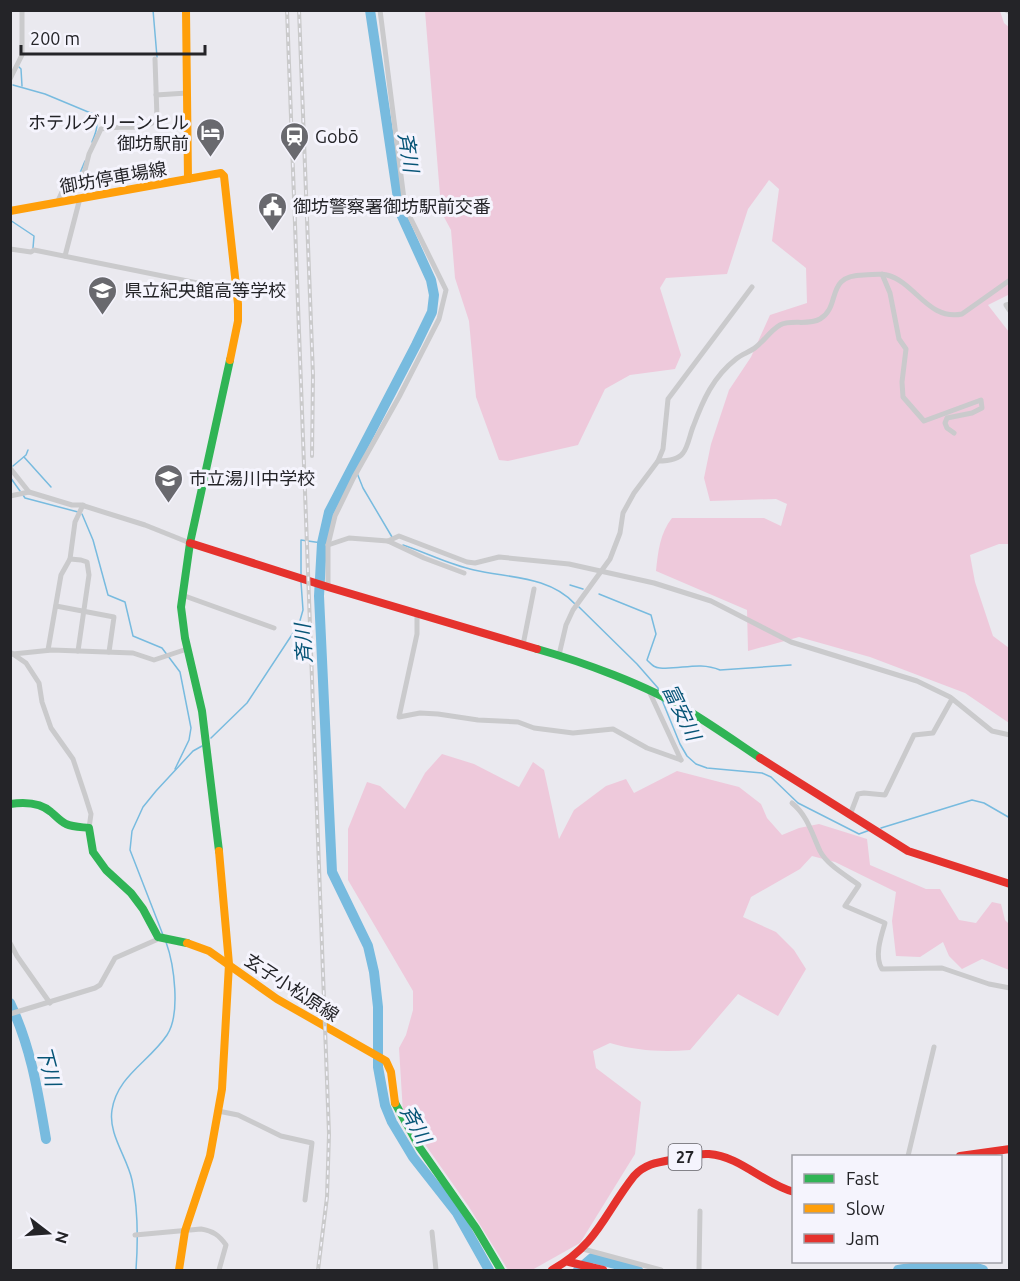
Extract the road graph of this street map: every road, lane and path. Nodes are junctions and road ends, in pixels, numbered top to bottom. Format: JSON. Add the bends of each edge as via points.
{"nodes":[{"id":1,"x":22,"y":10,"type":"edge"},
{"id":2,"x":186,"y":10,"type":"edge"},
{"id":3,"x":380,"y":10,"type":"edge"},
{"id":4,"x":155,"y":59,"type":"dead end"},
{"id":5,"x":10,"y":79,"type":"edge"},
{"id":6,"x":187,"y":93,"type":"junction"},
{"id":7,"x":156,"y":95,"type":"junction"},
{"id":8,"x":188,"y":179,"type":"junction"},
{"id":9,"x":80,"y":198,"type":"junction"},
{"id":10,"x":57,"y":203,"type":"junction"},
{"id":11,"x":10,"y":212,"type":"edge"},
{"id":12,"x":10,"y":249,"type":"edge"},
{"id":13,"x":65,"y":256,"type":"junction"},
{"id":14,"x":882,"y":274,"type":"junction"},
{"id":15,"x":1010,"y":280,"type":"edge"},
{"id":16,"x":752,"y":287,"type":"dead end"},
{"id":17,"x":237,"y":291,"type":"junction"},
{"id":18,"x":1010,"y":304,"type":"edge"},
{"id":19,"x":1010,"y":311,"type":"edge"},
{"id":20,"x":954,"y":432,"type":"dead end"},
{"id":21,"x":658,"y":461,"type":"junction"},
{"id":22,"x":10,"y":468,"type":"edge"},
{"id":23,"x":28,"y":492,"type":"junction"},
{"id":24,"x":13,"y":495,"type":"edge"},
{"id":25,"x":83,"y":506,"type":"junction"},
{"id":26,"x":388,"y":541,"type":"junction"},
{"id":27,"x":190,"y":543,"type":"junction"},
{"id":28,"x":328,"y":545,"type":"junction"},
{"id":29,"x":70,"y":559,"type":"junction"},
{"id":30,"x":602,"y":572,"type":"junction"},
{"id":31,"x":464,"y":573,"type":"dead end"},
{"id":32,"x":328,"y":587,"type":"junction"},
{"id":33,"x":534,"y":589,"type":"dead end"},
{"id":34,"x":182,"y":595,"type":"junction"},
{"id":35,"x":56,"y":606,"type":"junction"},
{"id":36,"x":84,"y":612,"type":"junction"},
{"id":37,"x":417,"y":612,"type":"junction"},
{"id":38,"x":274,"y":627,"type":"dead end"},
{"id":39,"x":523,"y":645,"type":"junction"},
{"id":40,"x":48,"y":650,"type":"junction"},
{"id":41,"x":188,"y":650,"type":"junction"},
{"id":42,"x":78,"y":651,"type":"junction"},
{"id":43,"x":109,"y":652,"type":"junction"},
{"id":44,"x":12,"y":653,"type":"edge"},
{"id":45,"x":559,"y":655,"type":"junction"},
{"id":46,"x":647,"y":690,"type":"junction"},
{"id":47,"x":952,"y":699,"type":"junction"},
{"id":48,"x":1010,"y":735,"type":"edge"},
{"id":49,"x":792,"y":803,"type":"dead end"},
{"id":50,"x":10,"y":804,"type":"edge"},
{"id":51,"x":850,"y":815,"type":"junction"},
{"id":52,"x":89,"y":828,"type":"junction"},
{"id":53,"x":1010,"y":884,"type":"edge"},
{"id":54,"x":158,"y":937,"type":"junction"},
{"id":55,"x":10,"y":943,"type":"edge"},
{"id":56,"x":229,"y":964,"type":"junction"},
{"id":57,"x":1010,"y":988,"type":"edge"},
{"id":58,"x":50,"y":1003,"type":"junction"},
{"id":59,"x":10,"y":1014,"type":"edge"},
{"id":60,"x":934,"y":1047,"type":"dead end"},
{"id":61,"x":218,"y":1111,"type":"junction"},
{"id":62,"x":1010,"y":1149,"type":"edge"},
{"id":63,"x":908,"y":1155,"type":"edge"},
{"id":64,"x":967,"y":1155,"type":"edge"},
{"id":65,"x":792,"y":1191,"type":"edge"},
{"id":66,"x":305,"y":1200,"type":"dead end"},
{"id":67,"x":700,"y":1211,"type":"dead end"},
{"id":68,"x":185,"y":1231,"type":"junction"},
{"id":69,"x":432,"y":1232,"type":"dead end"},
{"id":70,"x":135,"y":1234,"type":"dead end"},
{"id":71,"x":583,"y":1250,"type":"junction"},
{"id":72,"x":569,"y":1262,"type":"junction"},
{"id":73,"x":179,"y":1270,"type":"edge"},
{"id":74,"x":219,"y":1270,"type":"edge"},
{"id":75,"x":436,"y":1270,"type":"edge"},
{"id":76,"x":501,"y":1270,"type":"edge"},
{"id":77,"x":552,"y":1270,"type":"edge"},
{"id":78,"x":603,"y":1270,"type":"edge"},
{"id":79,"x":661,"y":1270,"type":"edge"},
{"id":80,"x":699,"y":1270,"type":"edge"}],
"edges":[{"from":1,"to":5,"type":"street","via":[[22,55]]},
{"from":2,"to":6,"type":"street"},
{"from":3,"to":28,"type":"street","via":[[405,207],[446,290],[439,319],[354,477],[335,516]]},
{"from":4,"to":7,"type":"street"},
{"from":6,"to":7,"type":"street"},
{"from":6,"to":8,"type":"street"},
{"from":7,"to":10,"type":"street","via":[[158,118],[154,124],[100,129],[85,170],[62,192]]},
{"from":8,"to":9,"type":"street","name":"御坊停車場線"},
{"from":8,"to":17,"type":"street","name":"御坊停車場線","via":[[222,173],[224,177]]},
{"from":9,"to":10,"type":"street","name":"御坊停車場線"},
{"from":9,"to":13,"type":"street"},
{"from":10,"to":11,"type":"street","name":"御坊停車場線"},
{"from":12,"to":13,"type":"street"},
{"from":13,"to":17,"type":"street"},
{"from":14,"to":15,"type":"street","via":[[903,284],[939,312],[954,316]]},
{"from":14,"to":20,"type":"street","via":[[899,339],[906,349],[903,397],[924,421],[981,400],[982,408],[972,413],[947,417],[947,428]]},
{"from":14,"to":21,"type":"street","via":[[852,275],[841,282],[829,312],[821,318],[781,324],[755,348],[738,357],[718,376],[704,398],[683,453]]},
{"from":16,"to":21,"type":"street","via":[[668,399],[663,449]]},
{"from":17,"to":27,"type":"street","via":[[235,341]]},
{"from":18,"to":19,"type":"street","via":[[1006,305]]},
{"from":21,"to":30,"type":"street","via":[[623,513],[620,533]]},
{"from":22,"to":23,"type":"street"},
{"from":23,"to":24,"type":"street"},
{"from":23,"to":25,"type":"street"},
{"from":25,"to":27,"type":"street"},
{"from":25,"to":29,"type":"street","via":[[75,522]]},
{"from":26,"to":28,"type":"street","via":[[349,538]]},
{"from":26,"to":30,"type":"street","via":[[399,536],[467,562],[499,557],[569,564]]},
{"from":26,"to":31,"type":"street"},
{"from":27,"to":32,"type":"street"},
{"from":27,"to":34,"type":"street"},
{"from":28,"to":32,"type":"street"},
{"from":29,"to":35,"type":"street","via":[[61,574]]},
{"from":29,"to":36,"type":"street","via":[[87,562]]},
{"from":30,"to":45,"type":"street","via":[[573,610]]},
{"from":30,"to":47,"type":"street","via":[[711,601],[791,642],[918,681]]},
{"from":32,"to":37,"type":"street"},
{"from":33,"to":39,"type":"street"},
{"from":34,"to":38,"type":"street"},
{"from":34,"to":41,"type":"street"},
{"from":35,"to":36,"type":"street"},
{"from":35,"to":40,"type":"street"},
{"from":36,"to":42,"type":"street"},
{"from":36,"to":43,"type":"street","via":[[114,618]]},
{"from":37,"to":39,"type":"street"},
{"from":37,"to":46,"type":"street","via":[[417,634],[399,717],[438,714],[518,722],[573,733],[613,729],[681,760]]},
{"from":39,"to":45,"type":"street"},
{"from":40,"to":42,"type":"street"},
{"from":40,"to":44,"type":"street"},
{"from":41,"to":43,"type":"street","via":[[154,660],[133,652]]},
{"from":41,"to":56,"type":"street","via":[[210,770]]},
{"from":42,"to":43,"type":"street"},
{"from":44,"to":52,"type":"street","via":[[26,663],[39,683],[51,728],[72,759],[85,795]]},
{"from":45,"to":46,"type":"street"},
{"from":46,"to":51,"type":"street","via":[[671,701]]},
{"from":47,"to":48,"type":"street","via":[[992,731]]},
{"from":47,"to":51,"type":"street","via":[[933,733],[914,735],[885,795],[858,794]]},
{"from":49,"to":57,"type":"street","via":[[810,826],[821,853],[859,885],[845,906],[885,923],[880,940],[882,969],[942,968]]},
{"from":50,"to":52,"type":"street","via":[[39,805],[64,824]]},
{"from":51,"to":53,"type":"street","via":[[908,851]]},
{"from":52,"to":54,"type":"street","via":[[93,852],[131,893]]},
{"from":54,"to":56,"type":"street","name":"玄子小松原線","via":[[193,944]]},
{"from":54,"to":58,"type":"street","via":[[116,958],[100,985]]},
{"from":55,"to":58,"type":"street"},
{"from":56,"to":61,"type":"street"},
{"from":56,"to":76,"type":"street","name":"玄子小松原線","via":[[295,1010],[384,1059],[390,1066],[394,1103]]},
{"from":58,"to":59,"type":"street"},
{"from":60,"to":63,"type":"street"},
{"from":61,"to":66,"type":"street","via":[[238,1115],[281,1136],[312,1143]]},
{"from":61,"to":68,"type":"street","via":[[210,1156]]},
{"from":62,"to":64,"type":"street"},
{"from":65,"to":71,"type":"street","number":"27","via":[[718,1155],[652,1164],[633,1177]]},
{"from":67,"to":80,"type":"street"},
{"from":68,"to":70,"type":"street"},
{"from":68,"to":73,"type":"street"},
{"from":68,"to":74,"type":"street","via":[[201,1229],[220,1236],[226,1245]]},
{"from":69,"to":75,"type":"street"},
{"from":71,"to":72,"type":"street","number":"27"},
{"from":71,"to":79,"type":"street"},
{"from":72,"to":77,"type":"street","number":"27"},
{"from":72,"to":78,"type":"street"}]}
